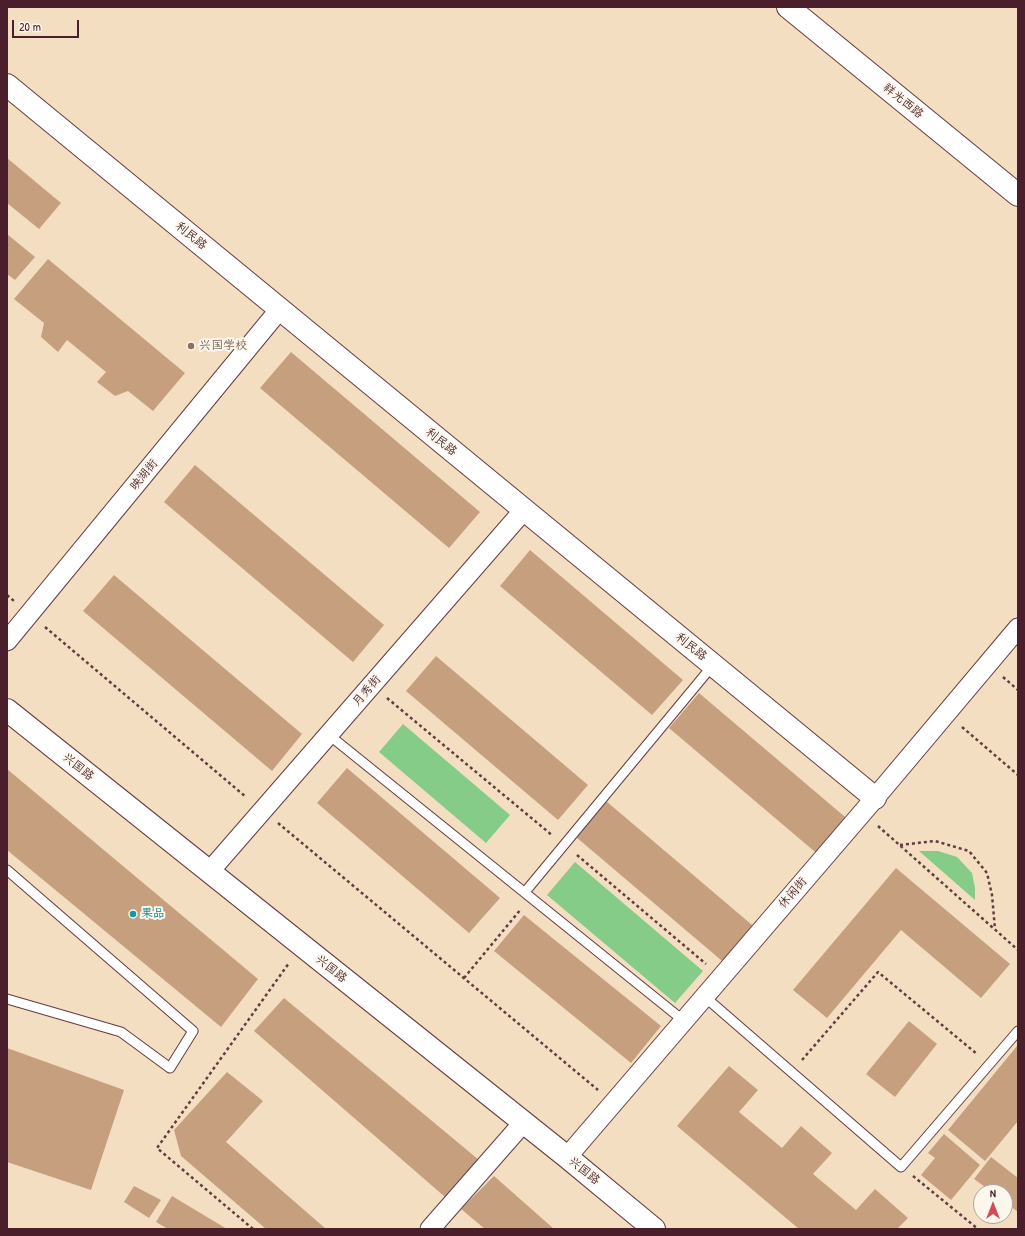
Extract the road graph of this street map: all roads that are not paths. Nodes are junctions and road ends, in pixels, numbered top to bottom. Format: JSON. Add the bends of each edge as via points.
{"nodes":[{"id":1,"x":788,"y":7,"type":"edge"},
{"id":2,"x":7,"y":85,"type":"edge"},
{"id":3,"x":1018,"y":195,"type":"edge"},
{"id":4,"x":280,"y":309,"type":"junction"},
{"id":5,"x":524,"y":510,"type":"junction"},
{"id":6,"x":1018,"y":628,"type":"edge"},
{"id":7,"x":7,"y":641,"type":"edge"},
{"id":8,"x":714,"y":665,"type":"junction"},
{"id":9,"x":7,"y":710,"type":"edge"},
{"id":10,"x":329,"y":735,"type":"junction"},
{"id":11,"x":869,"y":805,"type":"junction"},
{"id":12,"x":7,"y":870,"type":"edge"},
{"id":13,"x":209,"y":872,"type":"junction"},
{"id":14,"x":528,"y":895,"type":"junction"},
{"id":15,"x":705,"y":997,"type":"junction"},
{"id":16,"x":7,"y":999,"type":"edge"},
{"id":17,"x":684,"y":1021,"type":"junction"},
{"id":18,"x":1018,"y":1031,"type":"edge"},
{"id":19,"x":523,"y":1122,"type":"junction"},
{"id":20,"x":567,"y":1157,"type":"junction"},
{"id":21,"x":430,"y":1229,"type":"edge"},
{"id":22,"x":654,"y":1229,"type":"edge"}],
"edges":[{"from":1,"to":3,"type":"street","name":"祥光西路"},
{"from":2,"to":4,"type":"street","name":"利民路"},
{"from":4,"to":5,"type":"street","name":"利民路"},
{"from":4,"to":7,"type":"street","name":"映湖街"},
{"from":5,"to":8,"type":"street","name":"利民路"},
{"from":5,"to":10,"type":"street","name":"月秀街"},
{"from":6,"to":11,"type":"street","name":"休闲街"},
{"from":8,"to":11,"type":"street","name":"利民路"},
{"from":8,"to":14,"type":"lane","via":[[564,845]]},
{"from":9,"to":13,"type":"street","name":"兴国路"},
{"from":10,"to":13,"type":"street","name":"月秀街"},
{"from":10,"to":14,"type":"lane"},
{"from":11,"to":15,"type":"street","name":"休闲街"},
{"from":12,"to":16,"type":"lane","via":[[193,1031],[170,1068],[121,1032]]},
{"from":13,"to":19,"type":"street","name":"兴国路"},
{"from":14,"to":17,"type":"lane"},
{"from":15,"to":17,"type":"street","name":"休闲街"},
{"from":15,"to":18,"type":"lane","via":[[901,1167]]},
{"from":17,"to":20,"type":"street","name":"休闲街"},
{"from":19,"to":20,"type":"street","name":"兴国路"},
{"from":19,"to":21,"type":"street"},
{"from":20,"to":22,"type":"street","name":"兴国路"}]}
